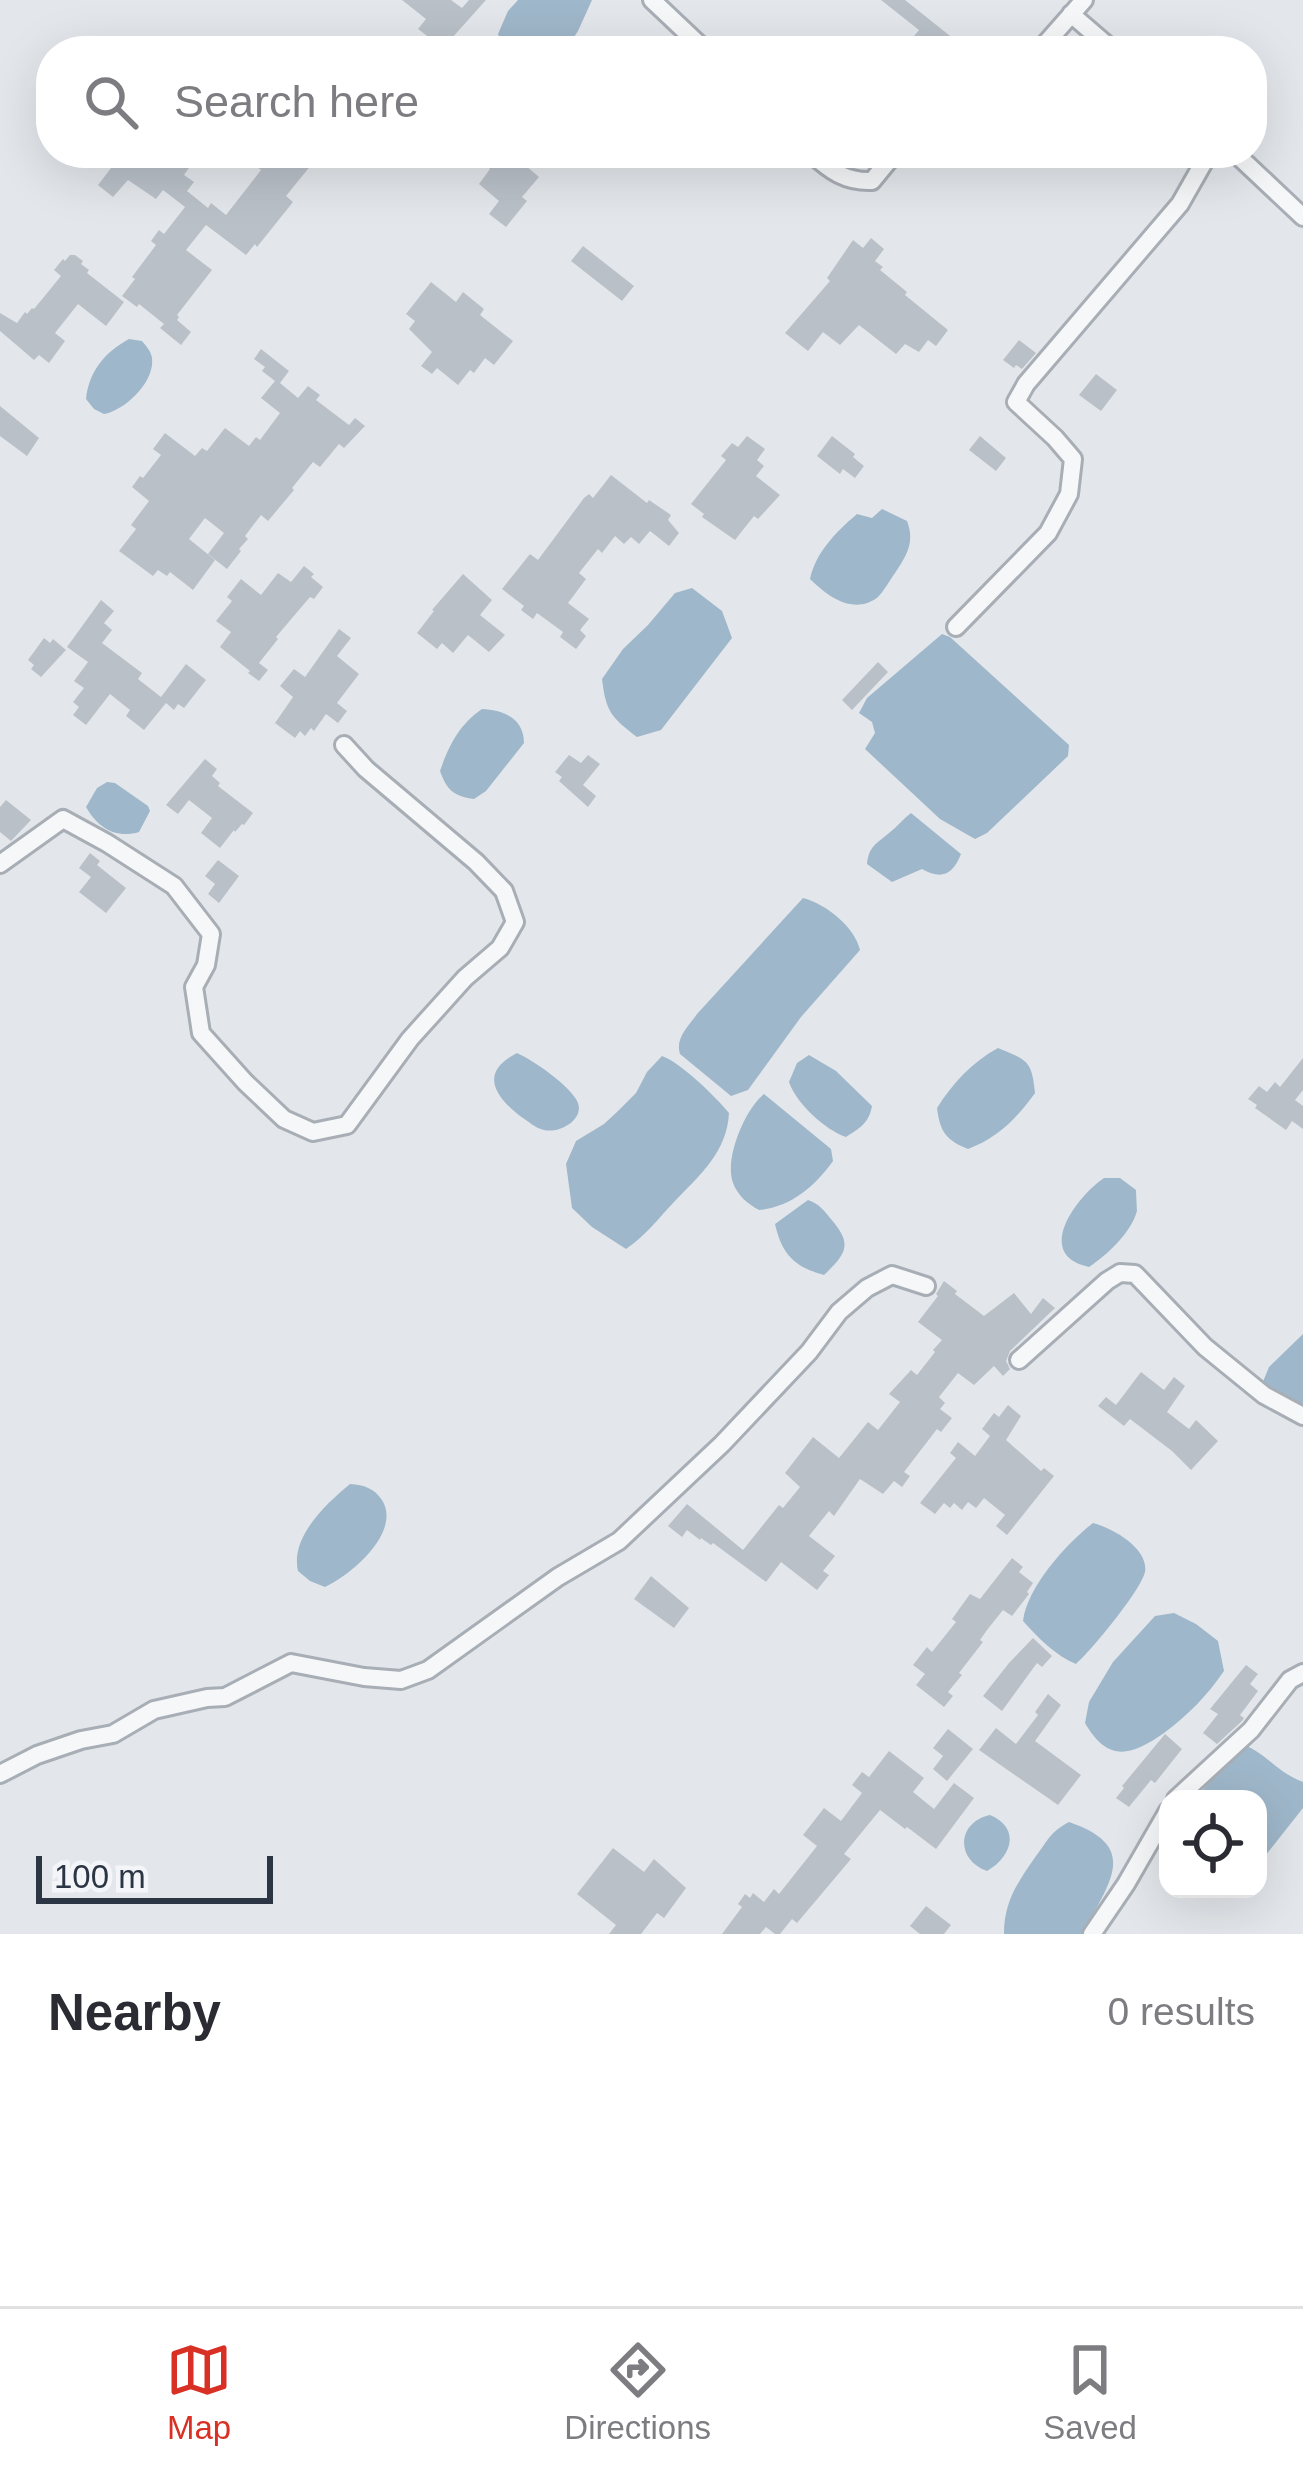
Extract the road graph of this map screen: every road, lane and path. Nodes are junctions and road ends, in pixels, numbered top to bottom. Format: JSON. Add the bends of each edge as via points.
{"nodes":[{"id":1,"x":652,"y":0,"type":"edge"},
{"id":2,"x":1077,"y":7,"type":"edge"},
{"id":3,"x":690,"y":36,"type":"edge"},
{"id":4,"x":1052,"y":36,"type":"edge"},
{"id":5,"x":1101,"y":36,"type":"edge"},
{"id":6,"x":828,"y":168,"type":"edge"},
{"id":7,"x":883,"y":168,"type":"edge"},
{"id":8,"x":1200,"y":168,"type":"edge"},
{"id":9,"x":1251,"y":168,"type":"edge"},
{"id":10,"x":1303,"y":217,"type":"edge"},
{"id":11,"x":956,"y":627,"type":"dead end"},
{"id":12,"x":344,"y":745,"type":"dead end"},
{"id":13,"x":0,"y":864,"type":"edge"},
{"id":14,"x":926,"y":1286,"type":"dead end"},
{"id":15,"x":1019,"y":1360,"type":"dead end"},
{"id":16,"x":1303,"y":1416,"type":"edge"},
{"id":17,"x":1303,"y":1673,"type":"edge"},
{"id":18,"x":0,"y":1774,"type":"edge"},
{"id":19,"x":1186,"y":1790,"type":"edge"},
{"id":20,"x":1159,"y":1826,"type":"edge"},
{"id":21,"x":1092,"y":1934,"type":"edge"}],
"edges":[{"from":1,"to":3,"type":"street"},
{"from":2,"to":4,"type":"street"},
{"from":2,"to":5,"type":"street"},
{"from":6,"to":7,"type":"street","via":[[854,182],[872,181]]},
{"from":8,"to":11,"type":"street","via":[[1180,204],[1016,402],[1073,459],[1069,494],[1048,532]]},
{"from":9,"to":10,"type":"street"},
{"from":12,"to":13,"type":"street","via":[[504,891],[515,922],[500,948],[410,1039],[347,1125],[313,1132],[284,1119],[201,1033],[194,987],[211,934],[174,886],[63,819]]},
{"from":14,"to":18,"type":"street","via":[[892,1275],[867,1288],[619,1541],[428,1670],[401,1680],[291,1663],[225,1697],[154,1710],[112,1734]]},
{"from":15,"to":16,"type":"street","via":[[1107,1281],[1136,1274],[1204,1346]]},
{"from":17,"to":19,"type":"street"},
{"from":20,"to":21,"type":"street"}]}
